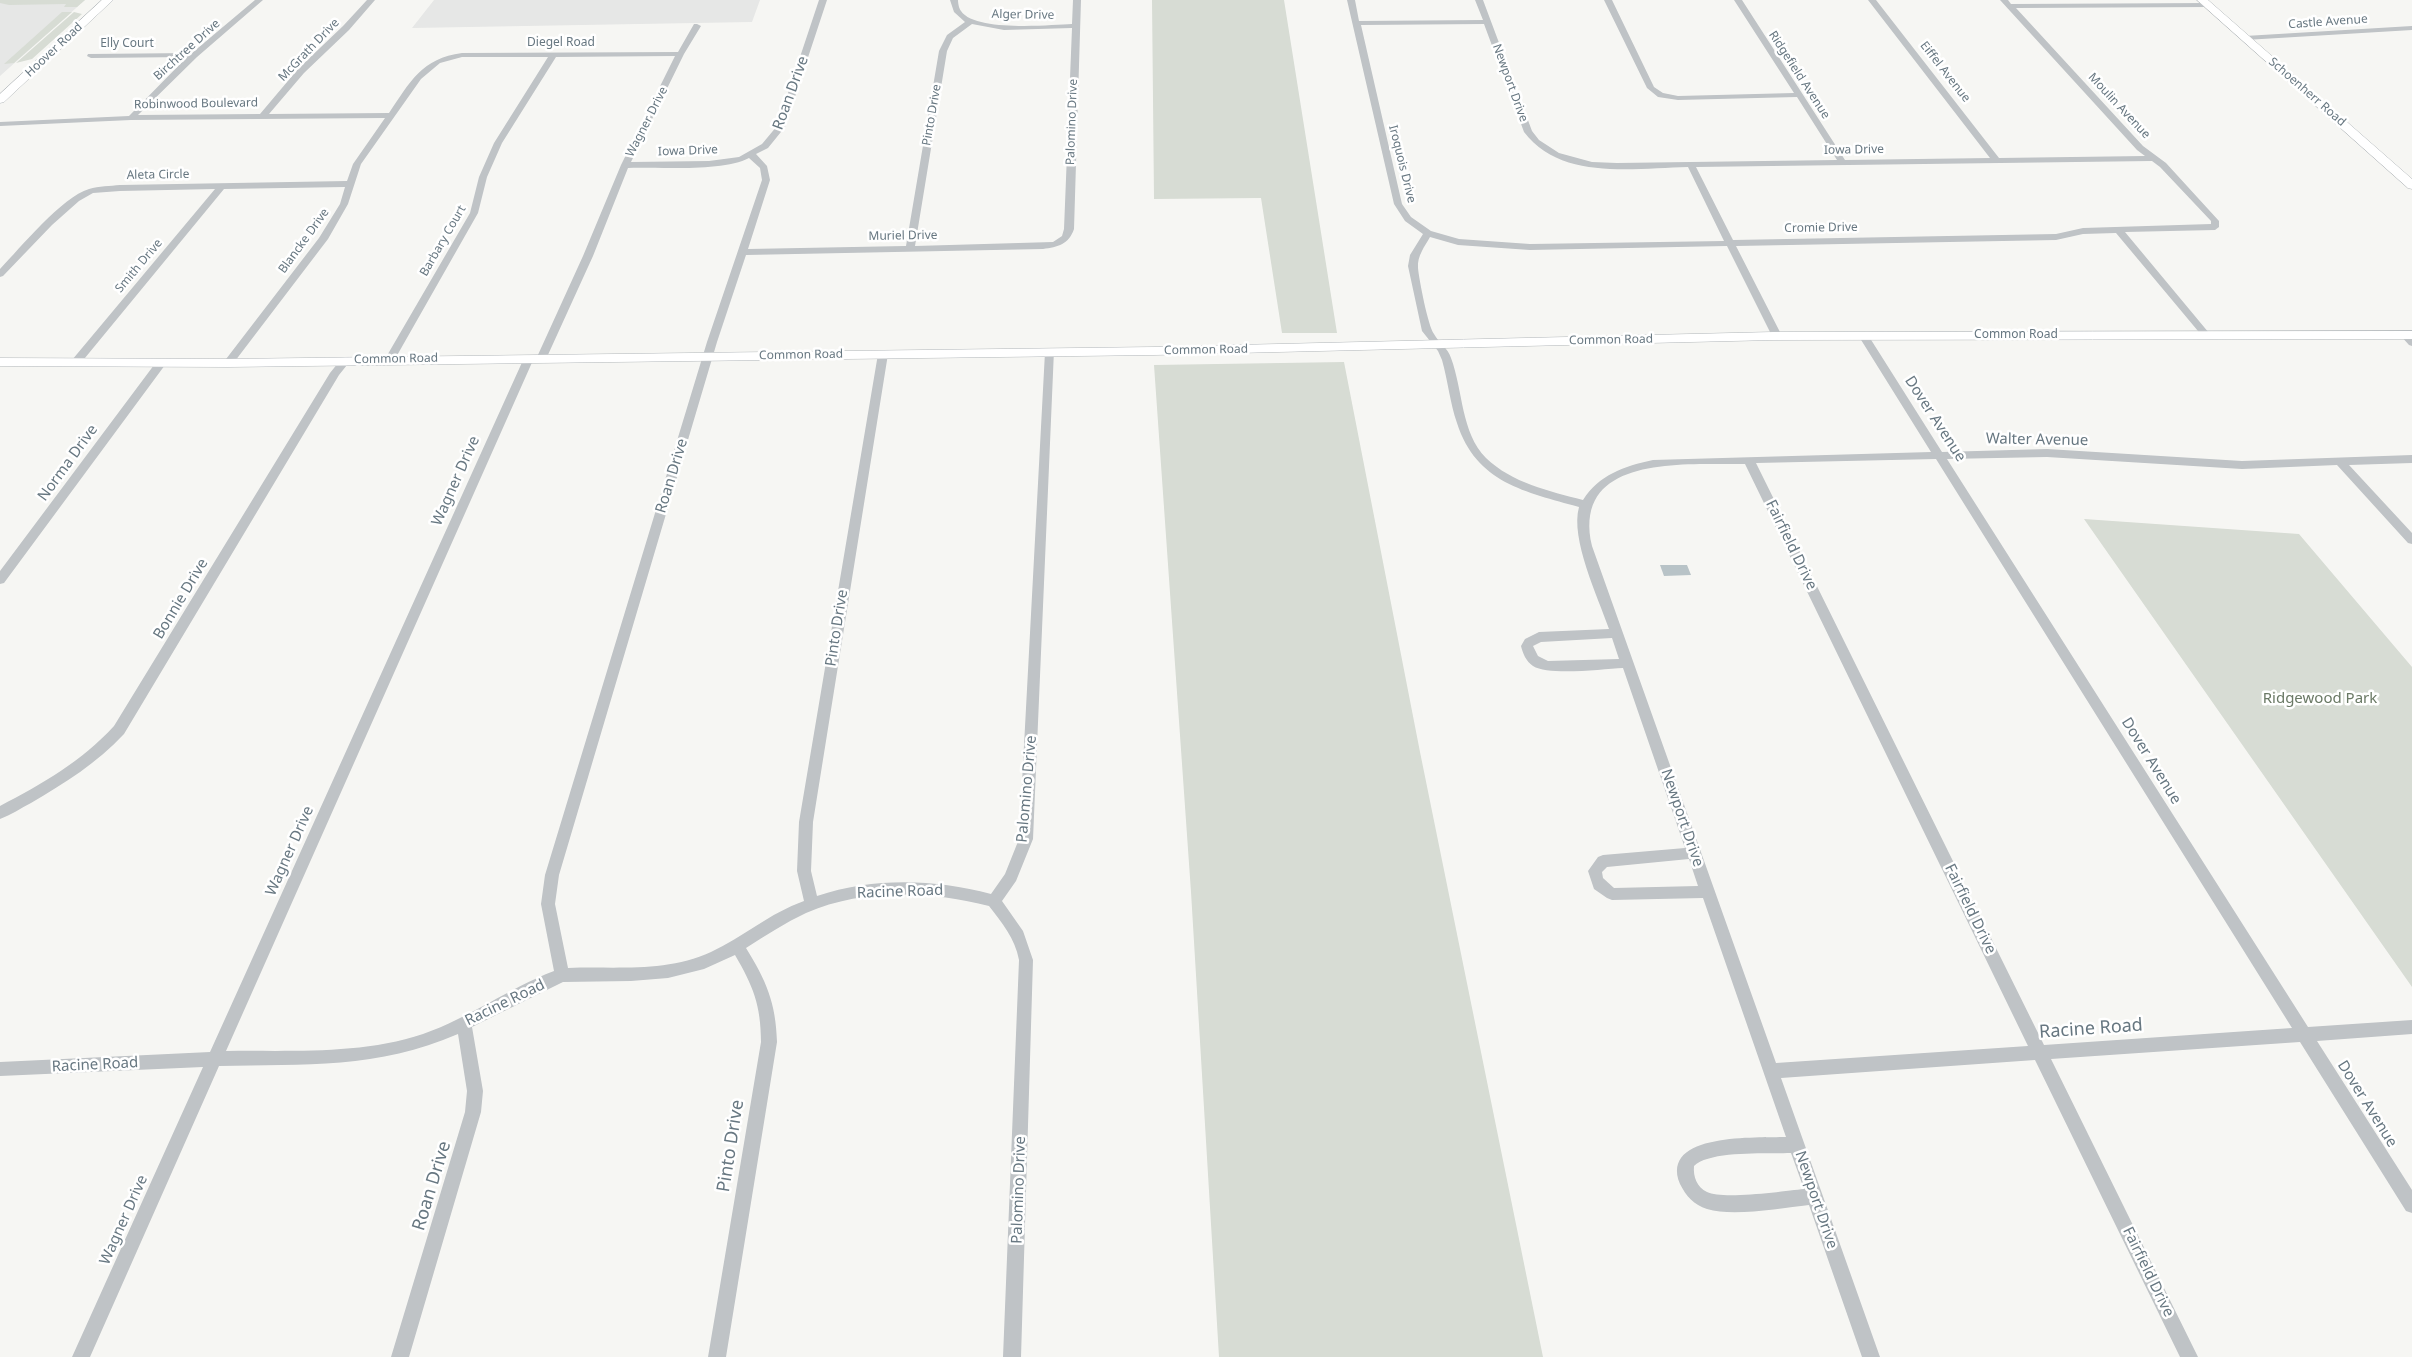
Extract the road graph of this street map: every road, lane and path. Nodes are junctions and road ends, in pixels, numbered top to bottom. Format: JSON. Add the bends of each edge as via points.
{"nodes":[{"id":1,"x":108,"y":0,"type":"edge"},
{"id":2,"x":259,"y":0,"type":"edge"},
{"id":3,"x":371,"y":0,"type":"edge"},
{"id":4,"x":823,"y":0,"type":"edge"},
{"id":5,"x":954,"y":0,"type":"edge"},
{"id":6,"x":1077,"y":0,"type":"edge"},
{"id":7,"x":1351,"y":0,"type":"edge"},
{"id":8,"x":1479,"y":0,"type":"edge"},
{"id":9,"x":1608,"y":0,"type":"edge"},
{"id":10,"x":1738,"y":0,"type":"edge"},
{"id":11,"x":1872,"y":0,"type":"edge"},
{"id":12,"x":2006,"y":3,"type":"edge"},
{"id":13,"x":2205,"y":3,"type":"edge"},
{"id":14,"x":970,"y":22,"type":"junction"},
{"id":15,"x":1487,"y":22,"type":"junction"},
{"id":16,"x":1356,"y":23,"type":"junction"},
{"id":17,"x":697,"y":26,"type":"dead end"},
{"id":18,"x":1076,"y":26,"type":"junction"},
{"id":19,"x":2412,"y":28,"type":"edge"},
{"id":20,"x":2245,"y":38,"type":"junction"},
{"id":21,"x":553,"y":54,"type":"junction"},
{"id":22,"x":680,"y":54,"type":"junction"},
{"id":23,"x":194,"y":55,"type":"junction"},
{"id":24,"x":91,"y":56,"type":"dead end"},
{"id":25,"x":442,"y":59,"type":"joint"},
{"id":26,"x":1799,"y":95,"type":"junction"},
{"id":27,"x":0,"y":100,"type":"edge"},
{"id":28,"x":134,"y":115,"type":"junction"},
{"id":29,"x":392,"y":115,"type":"junction"},
{"id":30,"x":263,"y":116,"type":"junction"},
{"id":31,"x":0,"y":118,"type":"edge"},
{"id":32,"x":0,"y":124,"type":"edge"},
{"id":33,"x":751,"y":155,"type":"junction"},
{"id":34,"x":1556,"y":155,"type":"joint"},
{"id":35,"x":2154,"y":158,"type":"junction"},
{"id":36,"x":1996,"y":160,"type":"junction"},
{"id":37,"x":1842,"y":162,"type":"junction"},
{"id":38,"x":625,"y":165,"type":"junction"},
{"id":39,"x":1691,"y":165,"type":"junction"},
{"id":40,"x":349,"y":184,"type":"junction"},
{"id":41,"x":2412,"y":184,"type":"edge"},
{"id":42,"x":222,"y":186,"type":"junction"},
{"id":43,"x":2215,"y":227,"type":"joint"},
{"id":44,"x":2119,"y":230,"type":"junction"},
{"id":45,"x":1428,"y":233,"type":"junction"},
{"id":46,"x":1062,"y":241,"type":"joint"},
{"id":47,"x":1730,"y":242,"type":"junction"},
{"id":48,"x":910,"y":249,"type":"junction"},
{"id":49,"x":743,"y":252,"type":"junction"},
{"id":50,"x":0,"y":274,"type":"edge"},
{"id":51,"x":1863,"y":335,"type":"junction"},
{"id":52,"x":2206,"y":335,"type":"junction"},
{"id":53,"x":1777,"y":336,"type":"junction"},
{"id":54,"x":2410,"y":338,"type":"edge"},
{"id":55,"x":1437,"y":344,"type":"junction"},
{"id":56,"x":1050,"y":352,"type":"junction"},
{"id":57,"x":883,"y":354,"type":"junction"},
{"id":58,"x":708,"y":356,"type":"junction"},
{"id":59,"x":536,"y":358,"type":"junction"},
{"id":60,"x":390,"y":359,"type":"junction"},
{"id":61,"x":346,"y":360,"type":"junction"},
{"id":62,"x":0,"y":362,"type":"edge"},
{"id":63,"x":76,"y":362,"type":"junction"},
{"id":64,"x":161,"y":363,"type":"junction"},
{"id":65,"x":228,"y":363,"type":"junction"},
{"id":66,"x":1939,"y":455,"type":"junction"},
{"id":67,"x":2412,"y":459,"type":"edge"},
{"id":68,"x":1749,"y":461,"type":"junction"},
{"id":69,"x":2340,"y":462,"type":"junction"},
{"id":70,"x":1586,"y":505,"type":"junction"},
{"id":71,"x":2412,"y":540,"type":"edge"},
{"id":72,"x":0,"y":580,"type":"edge"},
{"id":73,"x":1616,"y":633,"type":"junction"},
{"id":74,"x":1627,"y":663,"type":"junction"},
{"id":75,"x":0,"y":813,"type":"edge"},
{"id":76,"x":1694,"y":853,"type":"junction"},
{"id":77,"x":1707,"y":892,"type":"junction"},
{"id":78,"x":994,"y":901,"type":"junction"},
{"id":79,"x":812,"y":903,"type":"junction"},
{"id":80,"x":738,"y":947,"type":"junction"},
{"id":81,"x":562,"y":975,"type":"junction"},
{"id":82,"x":464,"y":1023,"type":"junction"},
{"id":83,"x":2412,"y":1027,"type":"edge"},
{"id":84,"x":2304,"y":1034,"type":"junction"},
{"id":85,"x":2040,"y":1052,"type":"junction"},
{"id":86,"x":214,"y":1059,"type":"junction"},
{"id":87,"x":0,"y":1069,"type":"edge"},
{"id":88,"x":1772,"y":1070,"type":"junction"},
{"id":89,"x":1797,"y":1145,"type":"junction"},
{"id":90,"x":1815,"y":1196,"type":"junction"},
{"id":91,"x":2412,"y":1205,"type":"edge"},
{"id":92,"x":81,"y":1357,"type":"edge"},
{"id":93,"x":400,"y":1357,"type":"edge"},
{"id":94,"x":717,"y":1357,"type":"edge"},
{"id":95,"x":1012,"y":1357,"type":"edge"},
{"id":96,"x":1871,"y":1357,"type":"edge"},
{"id":97,"x":2190,"y":1357,"type":"edge"}],
"edges":[{"from":1,"to":27,"type":"street","name":"Hoover Road"},
{"from":2,"to":23,"type":"street","name":"Birchtree Drive"},
{"from":3,"to":30,"type":"street","name":"McGrath Drive","via":[[301,70]]},
{"from":4,"to":33,"type":"street","name":"Roan Drive","via":[[781,127],[773,139]]},
{"from":5,"to":14,"type":"street","via":[[955,11]]},
{"from":6,"to":18,"type":"street","name":"Palomino Drive"},
{"from":7,"to":16,"type":"street","name":"Iroquois Drive"},
{"from":8,"to":15,"type":"street","name":"Newport Drive"},
{"from":9,"to":26,"type":"street","via":[[1651,88],[1658,94],[1678,98]]},
{"from":10,"to":26,"type":"street","name":"Ridgefield Avenue"},
{"from":11,"to":36,"type":"street","name":"Eiffel Avenue"},
{"from":12,"to":13,"type":"street"},
{"from":12,"to":35,"type":"street","name":"Moulin Avenue","via":[[2140,148]]},
{"from":13,"to":20,"type":"street","name":"Schoenherr Road"},
{"from":14,"to":18,"type":"street","name":"Alger Drive","via":[[1010,28]]},
{"from":14,"to":48,"type":"street","name":"Pinto Drive","via":[[950,37],[943,51]]},
{"from":15,"to":16,"type":"street"},
{"from":15,"to":34,"type":"street","name":"Newport Drive","via":[[1528,132],[1540,146]]},
{"from":16,"to":45,"type":"street","name":"Iroquois Drive","via":[[1398,204],[1408,219]]},
{"from":17,"to":22,"type":"street","name":"Wagner Drive"},
{"from":18,"to":46,"type":"street","name":"Palomino Drive","via":[[1069,229]]},
{"from":19,"to":20,"type":"street","name":"Castle Avenue"},
{"from":20,"to":41,"type":"street","name":"Schoenherr Road"},
{"from":21,"to":22,"type":"street","name":"Diegel Road"},
{"from":21,"to":25,"type":"street","name":"Diegel Road","via":[[468,55]]},
{"from":21,"to":60,"type":"street","name":"Barbary Court","via":[[498,143],[483,177],[474,213]]},
{"from":22,"to":38,"type":"street","name":"Wagner Drive"},
{"from":23,"to":24,"type":"street","name":"Elly Court"},
{"from":23,"to":28,"type":"street","name":"Birchtree Drive"},
{"from":25,"to":29,"type":"street","name":"Blancke Drive","via":[[418,77]]},
{"from":26,"to":37,"type":"street","name":"Ridgefield Avenue"},
{"from":28,"to":30,"type":"street","name":"Robinwood Boulevard"},
{"from":28,"to":31,"type":"street","name":"Robinwood Boulevard"},
{"from":28,"to":32,"type":"street","name":"Robinwood Boulevard"},
{"from":29,"to":30,"type":"street","name":"Robinwood Boulevard"},
{"from":29,"to":40,"type":"street","name":"Blancke Drive","via":[[357,164]]},
{"from":33,"to":38,"type":"street","name":"Iowa Drive","via":[[709,164]]},
{"from":33,"to":49,"type":"street","name":"Roan Drive","via":[[762,164],[766,180]]},
{"from":34,"to":39,"type":"street","name":"Iowa Drive","via":[[1597,165]]},
{"from":35,"to":36,"type":"street","name":"Iowa Drive"},
{"from":35,"to":43,"type":"street","name":"Moulin Avenue","via":[[2213,219]]},
{"from":36,"to":37,"type":"street","name":"Iowa Drive"},
{"from":37,"to":39,"type":"street","name":"Iowa Drive"},
{"from":38,"to":59,"type":"street","name":"Wagner Drive","via":[[588,256]]},
{"from":39,"to":47,"type":"street"},
{"from":40,"to":42,"type":"street","name":"Aleta Circle"},
{"from":40,"to":65,"type":"street","name":"Blancke Drive","via":[[344,204],[322,239]]},
{"from":42,"to":50,"type":"street","name":"Aleta Circle","via":[[91,191],[61,211]]},
{"from":42,"to":63,"type":"street","name":"Smith Drive"},
{"from":43,"to":44,"type":"street","name":"Cromie Drive"},
{"from":44,"to":47,"type":"street","name":"Cromie Drive","via":[[2083,231],[2056,237]]},
{"from":44,"to":52,"type":"street"},
{"from":45,"to":47,"type":"street","name":"Cromie Drive","via":[[1458,242],[1502,246]]},
{"from":45,"to":55,"type":"street","via":[[1415,256],[1413,269],[1427,331]]},
{"from":46,"to":48,"type":"street","name":"Muriel Drive","via":[[1043,246]]},
{"from":47,"to":53,"type":"street"},
{"from":48,"to":49,"type":"street","name":"Muriel Drive"},
{"from":49,"to":58,"type":"street","name":"Roan Drive"},
{"from":51,"to":52,"type":"street","name":"Common Road"},
{"from":51,"to":53,"type":"street","name":"Common Road"},
{"from":51,"to":66,"type":"street","name":"Dover Avenue"},
{"from":52,"to":54,"type":"street","name":"Common Road"},
{"from":53,"to":55,"type":"street","name":"Common Road"},
{"from":55,"to":56,"type":"street","name":"Common Road"},
{"from":55,"to":70,"type":"street","via":[[1443,350],[1473,452],[1505,478]]},
{"from":56,"to":57,"type":"street","name":"Common Road"},
{"from":56,"to":78,"type":"street","name":"Palomino Drive","via":[[1026,839],[1011,877]]},
{"from":57,"to":58,"type":"street","name":"Common Road"},
{"from":57,"to":79,"type":"street","name":"Pinto Drive","via":[[806,822],[804,871]]},
{"from":58,"to":59,"type":"street","name":"Common Road"},
{"from":58,"to":81,"type":"street","name":"Roan Drive","via":[[552,875],[548,904]]},
{"from":59,"to":60,"type":"street","name":"Common Road"},
{"from":59,"to":86,"type":"street","name":"Wagner Drive"},
{"from":60,"to":61,"type":"street","name":"Common Road"},
{"from":61,"to":65,"type":"street","name":"Common Road"},
{"from":61,"to":75,"type":"street","name":"Bonnie Drive","via":[[335,373],[119,730],[84,764]]},
{"from":62,"to":63,"type":"street","name":"Common Road"},
{"from":63,"to":64,"type":"street","name":"Common Road"},
{"from":64,"to":65,"type":"street","name":"Common Road"},
{"from":64,"to":72,"type":"street","name":"Norma Drive"},
{"from":66,"to":68,"type":"street","name":"Walter Avenue"},
{"from":66,"to":69,"type":"street","name":"Walter Avenue","via":[[2047,453],[2242,465]]},
{"from":66,"to":84,"type":"street","name":"Dover Avenue"},
{"from":67,"to":69,"type":"street","name":"Walter Avenue"},
{"from":68,"to":70,"type":"street","name":"Walter Avenue","via":[[1664,462],[1638,466],[1608,480]]},
{"from":68,"to":85,"type":"street","name":"Fairfield Drive"},
{"from":69,"to":71,"type":"street"},
{"from":70,"to":73,"type":"street","name":"Newport Drive","via":[[1583,520],[1586,546]]},
{"from":73,"to":74,"type":"street","name":"Newport Drive"},
{"from":73,"to":74,"type":"street","via":[[1539,637],[1527,646],[1536,662],[1548,666]]},
{"from":74,"to":76,"type":"street","name":"Newport Drive"},
{"from":76,"to":77,"type":"street","name":"Newport Drive"},
{"from":76,"to":77,"type":"street","via":[[1603,861],[1596,871],[1596,878],[1605,891],[1619,896]]},
{"from":77,"to":88,"type":"street","name":"Newport Drive"},
{"from":78,"to":79,"type":"street","name":"Racine Road","via":[[932,888],[868,891]]},
{"from":78,"to":95,"type":"street","name":"Palomino Drive","via":[[1018,932],[1025,946],[1026,960]]},
{"from":79,"to":80,"type":"street","name":"Racine Road","via":[[776,921]]},
{"from":80,"to":81,"type":"street","name":"Racine Road","via":[[715,958],[673,970]]},
{"from":80,"to":94,"type":"street","name":"Pinto Drive","via":[[767,1000],[769,1042]]},
{"from":81,"to":82,"type":"street","name":"Racine Road"},
{"from":82,"to":86,"type":"street","name":"Racine Road","via":[[421,1042],[354,1056]]},
{"from":82,"to":93,"type":"street","name":"Roan Drive","via":[[475,1091],[474,1112]]},
{"from":83,"to":84,"type":"street","name":"Racine Road"},
{"from":84,"to":85,"type":"street","name":"Racine Road"},
{"from":84,"to":91,"type":"street","name":"Dover Avenue"},
{"from":85,"to":88,"type":"street","name":"Racine Road"},
{"from":85,"to":97,"type":"street","name":"Fairfield Drive"},
{"from":86,"to":87,"type":"street","name":"Racine Road"},
{"from":86,"to":92,"type":"street","name":"Wagner Drive"},
{"from":88,"to":89,"type":"street","name":"Newport Drive"},
{"from":89,"to":90,"type":"street","name":"Newport Drive"},
{"from":89,"to":90,"type":"street","via":[[1702,1151],[1688,1161],[1687,1179],[1699,1197],[1716,1202]]},
{"from":90,"to":96,"type":"street","name":"Newport Drive"}]}
